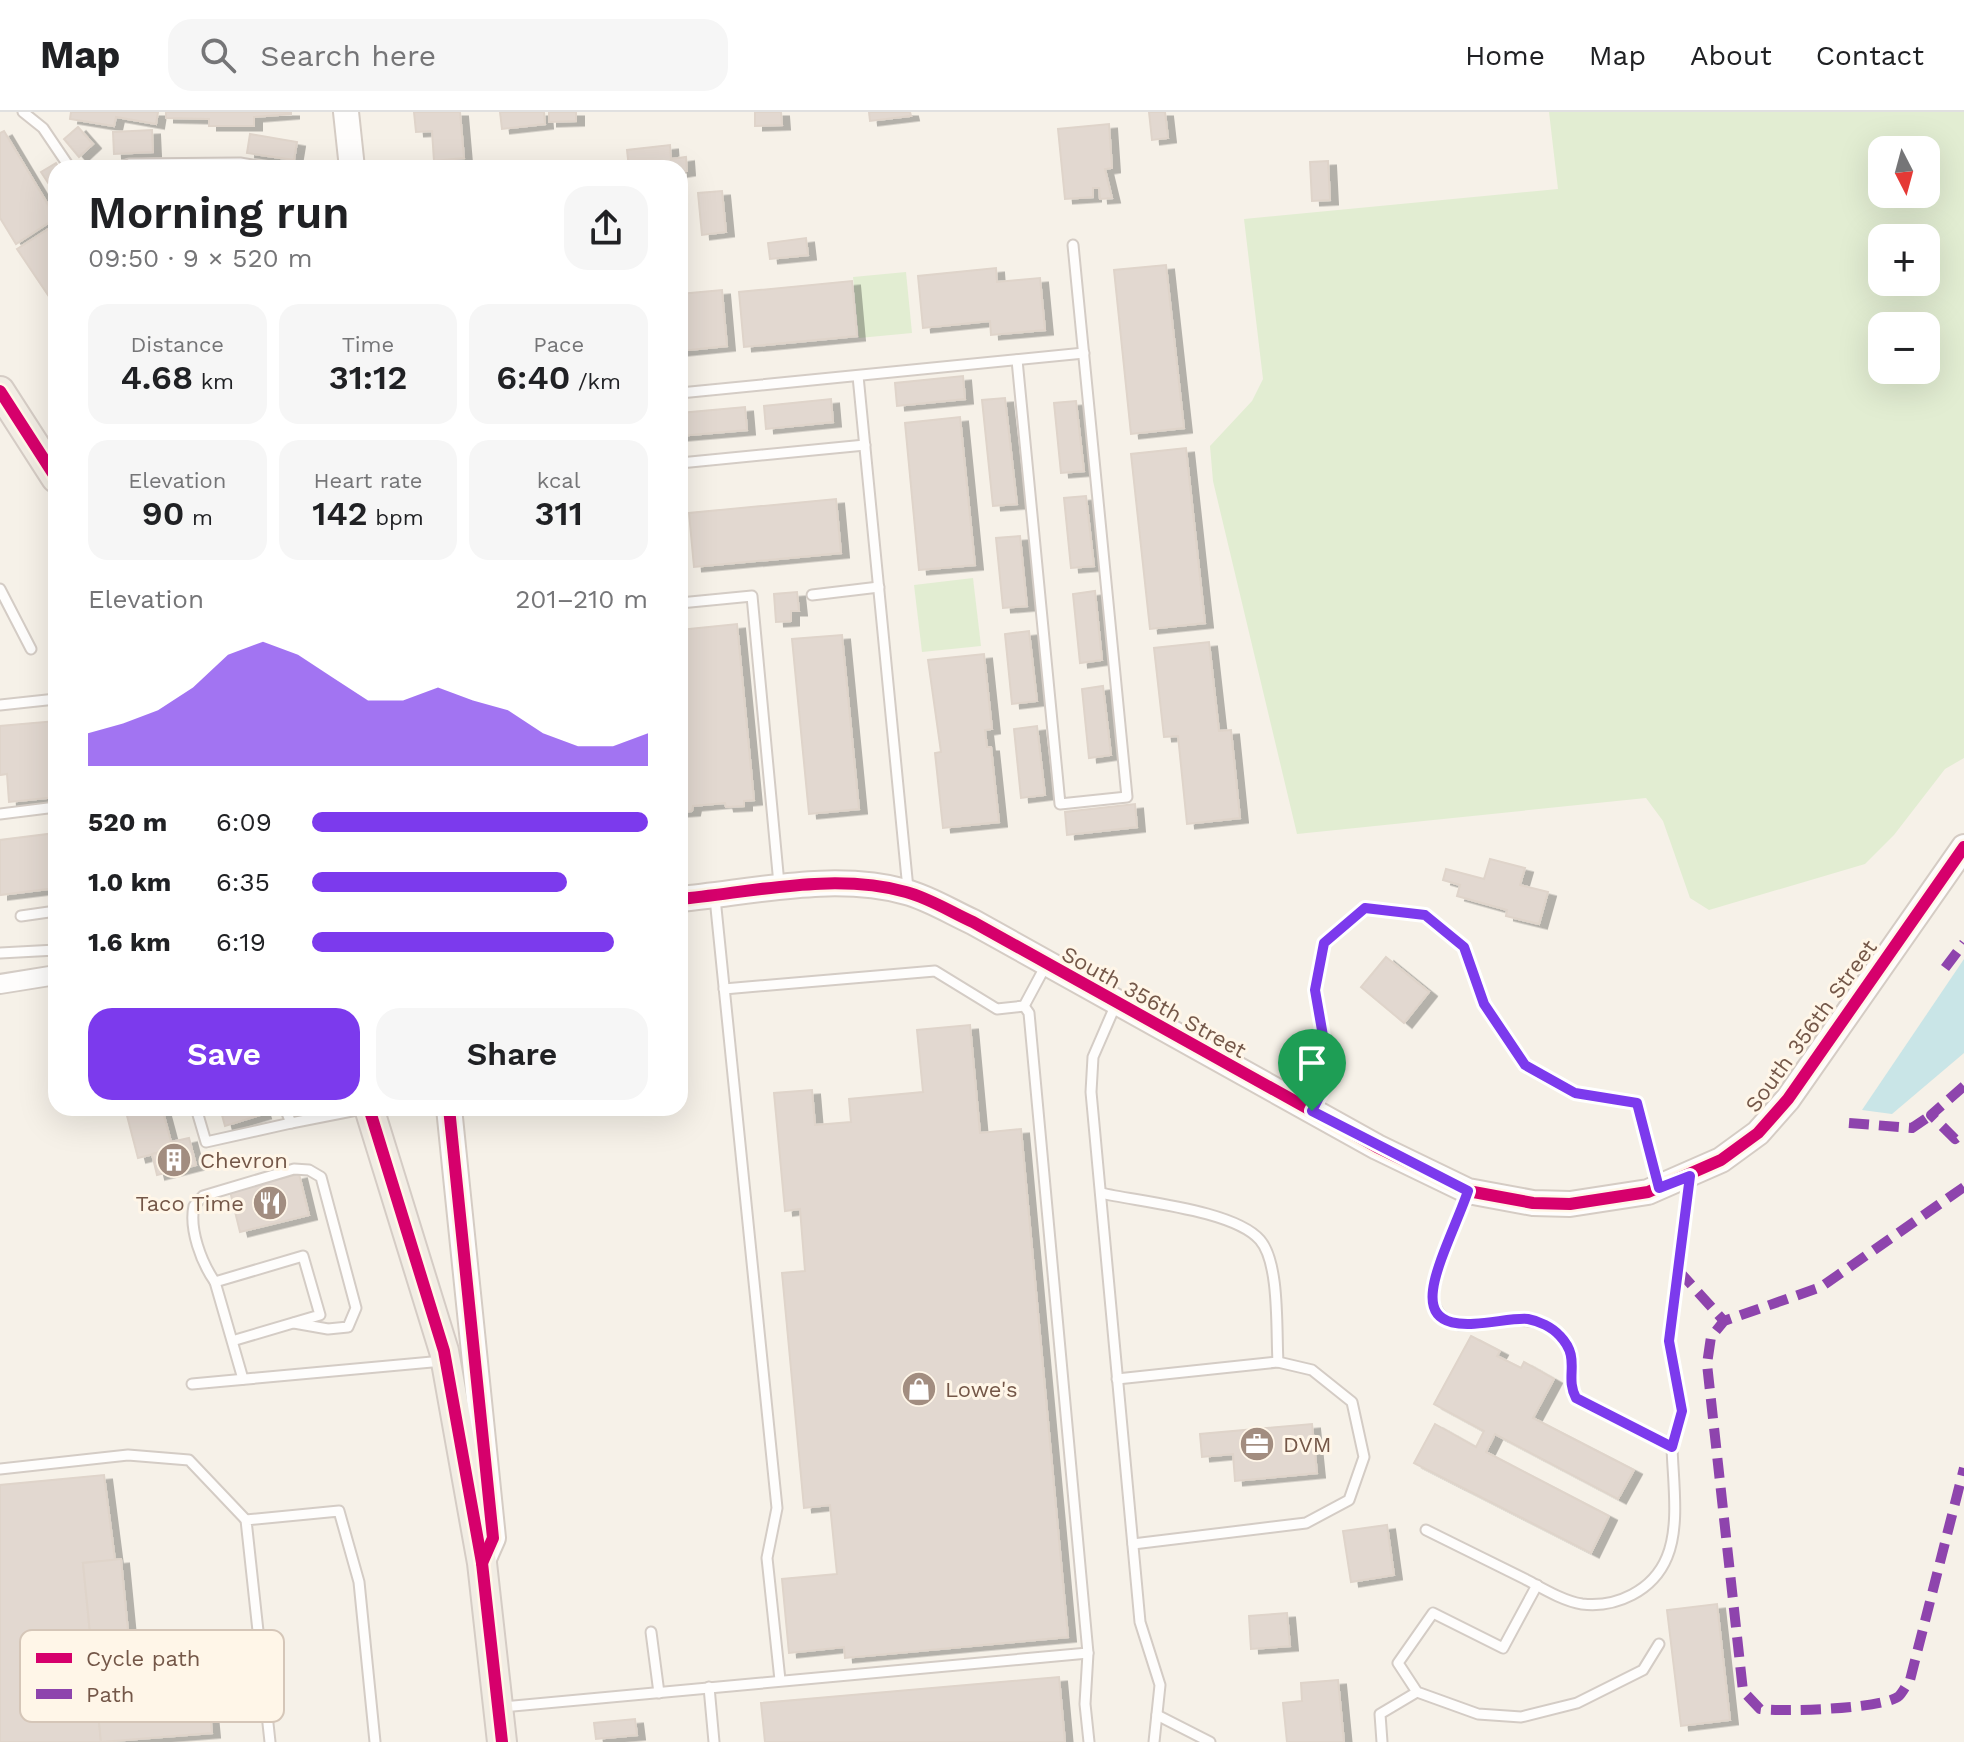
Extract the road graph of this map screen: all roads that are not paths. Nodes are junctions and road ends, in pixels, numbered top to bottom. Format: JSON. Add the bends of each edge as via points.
{"nodes":[{"id":1,"x":23,"y":112,"type":"edge"},
{"id":2,"x":346,"y":114,"type":"edge"},
{"id":3,"x":65,"y":160,"type":"edge"},
{"id":4,"x":351,"y":160,"type":"edge"},
{"id":5,"x":1073,"y":245,"type":"dead end"},
{"id":6,"x":1084,"y":353,"type":"junction"},
{"id":7,"x":1017,"y":360,"type":"junction"},
{"id":8,"x":858,"y":376,"type":"junction"},
{"id":9,"x":0,"y":391,"type":"edge"},
{"id":10,"x":688,"y":392,"type":"edge"},
{"id":11,"x":865,"y":445,"type":"junction"},
{"id":12,"x":688,"y":462,"type":"edge"},
{"id":13,"x":48,"y":466,"type":"edge"},
{"id":14,"x":879,"y":587,"type":"junction"},
{"id":15,"x":0,"y":589,"type":"edge"},
{"id":16,"x":812,"y":595,"type":"dead end"},
{"id":17,"x":688,"y":602,"type":"edge"},
{"id":18,"x":31,"y":649,"type":"dead end"},
{"id":19,"x":48,"y":700,"type":"edge"},
{"id":20,"x":0,"y":705,"type":"edge"},
{"id":21,"x":48,"y":808,"type":"edge"},
{"id":22,"x":0,"y":814,"type":"edge"},
{"id":23,"x":1964,"y":847,"type":"edge"},
{"id":24,"x":779,"y":887,"type":"junction"},
{"id":25,"x":909,"y":892,"type":"junction"},
{"id":26,"x":714,"y":895,"type":"junction"},
{"id":27,"x":688,"y":898,"type":"edge"},
{"id":28,"x":48,"y":912,"type":"edge"},
{"id":29,"x":21,"y":916,"type":"dead end"},
{"id":30,"x":48,"y":950,"type":"edge"},
{"id":31,"x":0,"y":953,"type":"edge"},
{"id":32,"x":1046,"y":965,"type":"junction"},
{"id":33,"x":48,"y":976,"type":"edge"},
{"id":34,"x":0,"y":984,"type":"edge"},
{"id":35,"x":724,"y":989,"type":"junction"},
{"id":36,"x":1116,"y":1004,"type":"junction"},
{"id":37,"x":1024,"y":1006,"type":"junction"},
{"id":38,"x":1312,"y":1111,"type":"junction"},
{"id":39,"x":198,"y":1116,"type":"edge"},
{"id":40,"x":288,"y":1116,"type":"edge"},
{"id":41,"x":327,"y":1116,"type":"edge"},
{"id":42,"x":372,"y":1116,"type":"edge"},
{"id":43,"x":450,"y":1116,"type":"edge"},
{"id":44,"x":291,"y":1123,"type":"junction"},
{"id":45,"x":1690,"y":1176,"type":"junction"},
{"id":46,"x":1659,"y":1188,"type":"junction"},
{"id":47,"x":1468,"y":1191,"type":"junction"},
{"id":48,"x":1101,"y":1193,"type":"junction"},
{"id":49,"x":215,"y":1282,"type":"junction"},
{"id":50,"x":294,"y":1323,"type":"junction"},
{"id":51,"x":232,"y":1341,"type":"junction"},
{"id":52,"x":446,"y":1360,"type":"junction"},
{"id":53,"x":1278,"y":1362,"type":"junction"},
{"id":54,"x":243,"y":1379,"type":"junction"},
{"id":55,"x":1117,"y":1379,"type":"junction"},
{"id":56,"x":192,"y":1384,"type":"dead end"},
{"id":57,"x":1672,"y":1447,"type":"junction"},
{"id":58,"x":0,"y":1469,"type":"edge"},
{"id":59,"x":246,"y":1520,"type":"junction"},
{"id":60,"x":1426,"y":1530,"type":"dead end"},
{"id":61,"x":1133,"y":1544,"type":"junction"},
{"id":62,"x":482,"y":1563,"type":"junction"},
{"id":63,"x":1537,"y":1585,"type":"junction"},
{"id":64,"x":258,"y":1630,"type":"edge"},
{"id":65,"x":651,"y":1632,"type":"dead end"},
{"id":66,"x":1659,"y":1644,"type":"dead end"},
{"id":67,"x":1088,"y":1653,"type":"junction"},
{"id":68,"x":780,"y":1680,"type":"junction"},
{"id":69,"x":709,"y":1687,"type":"junction"},
{"id":70,"x":1417,"y":1692,"type":"junction"},
{"id":71,"x":659,"y":1693,"type":"junction"},
{"id":72,"x":498,"y":1707,"type":"junction"},
{"id":73,"x":1157,"y":1715,"type":"junction"},
{"id":74,"x":268,"y":1722,"type":"edge"},
{"id":75,"x":270,"y":1742,"type":"edge"},
{"id":76,"x":375,"y":1742,"type":"edge"},
{"id":77,"x":502,"y":1742,"type":"edge"},
{"id":78,"x":714,"y":1742,"type":"edge"},
{"id":79,"x":1089,"y":1742,"type":"edge"},
{"id":80,"x":1154,"y":1742,"type":"edge"},
{"id":81,"x":1210,"y":1742,"type":"edge"},
{"id":82,"x":1382,"y":1742,"type":"edge"}],
"edges":[{"from":1,"to":3,"type":"lane","via":[[43,128]]},
{"from":2,"to":4,"type":"main road"},
{"from":5,"to":6,"type":"lane"},
{"from":6,"to":7,"type":"lane"},
{"from":6,"to":7,"type":"lane","via":[[1127,797],[1060,804]]},
{"from":7,"to":8,"type":"lane"},
{"from":8,"to":10,"type":"lane"},
{"from":8,"to":11,"type":"lane"},
{"from":9,"to":13,"type":"main road"},
{"from":11,"to":12,"type":"lane"},
{"from":11,"to":14,"type":"lane"},
{"from":14,"to":16,"type":"lane"},
{"from":14,"to":25,"type":"lane"},
{"from":15,"to":18,"type":"lane"},
{"from":17,"to":24,"type":"lane","via":[[752,596]]},
{"from":19,"to":20,"type":"lane"},
{"from":21,"to":22,"type":"lane"},
{"from":23,"to":45,"type":"main road","name":"South 356th Street","via":[[1788,1099],[1758,1133]]},
{"from":24,"to":25,"type":"main road","name":"South 356th Street","via":[[853,884]]},
{"from":24,"to":26,"type":"main road","name":"South 356th Street"},
{"from":25,"to":32,"type":"main road","name":"South 356th Street"},
{"from":26,"to":27,"type":"main road","name":"South 356th Street"},
{"from":26,"to":35,"type":"lane"},
{"from":28,"to":29,"type":"lane"},
{"from":30,"to":31,"type":"lane"},
{"from":32,"to":36,"type":"main road","name":"South 356th Street"},
{"from":32,"to":37,"type":"lane"},
{"from":33,"to":34,"type":"street"},
{"from":35,"to":37,"type":"lane","via":[[935,971],[997,1009]]},
{"from":35,"to":68,"type":"lane","via":[[777,1508],[767,1558]]},
{"from":36,"to":38,"type":"main road","name":"South 356th Street"},
{"from":36,"to":48,"type":"lane","via":[[1093,1057],[1091,1092]]},
{"from":37,"to":67,"type":"lane","via":[[1029,1013]]},
{"from":38,"to":46,"type":"lane","via":[[1330,1076],[1315,990],[1324,943],[1365,908],[1425,915],[1464,947],[1484,1004],[1525,1065],[1575,1093],[1637,1103]]},
{"from":38,"to":47,"type":"main road","name":"South 356th Street"},
{"from":39,"to":44,"type":"lane","via":[[206,1142]]},
{"from":40,"to":44,"type":"lane"},
{"from":41,"to":44,"type":"lane"},
{"from":42,"to":52,"type":"main road"},
{"from":43,"to":62,"type":"main road","via":[[493,1538]]},
{"from":45,"to":46,"type":"main road","name":"South 356th Street"},
{"from":45,"to":57,"type":"lane","via":[[1669,1341],[1682,1411]]},
{"from":46,"to":47,"type":"main road","name":"South 356th Street","via":[[1570,1204]]},
{"from":47,"to":57,"type":"lane","via":[[1433,1286],[1441,1316],[1459,1325],[1528,1319],[1545,1324],[1570,1350],[1576,1398]]},
{"from":48,"to":53,"type":"lane","via":[[1233,1221],[1261,1241],[1273,1274]]},
{"from":48,"to":55,"type":"lane"},
{"from":49,"to":50,"type":"lane","via":[[303,1256],[320,1315]]},
{"from":49,"to":50,"type":"lane","via":[[195,1230],[194,1206],[203,1196],[294,1169],[309,1170],[321,1177],[356,1308],[348,1327]]},
{"from":49,"to":51,"type":"lane"},
{"from":50,"to":51,"type":"lane"},
{"from":51,"to":54,"type":"lane"},
{"from":52,"to":54,"type":"lane"},
{"from":52,"to":62,"type":"main road"},
{"from":53,"to":55,"type":"lane"},
{"from":53,"to":61,"type":"lane","via":[[1312,1370],[1352,1402],[1364,1457],[1349,1500],[1306,1523]]},
{"from":54,"to":56,"type":"lane"},
{"from":55,"to":61,"type":"lane"},
{"from":57,"to":63,"type":"lane","via":[[1673,1531],[1667,1557],[1653,1580],[1631,1596],[1606,1604],[1579,1603]]},
{"from":58,"to":59,"type":"lane","via":[[128,1455],[189,1460]]},
{"from":59,"to":64,"type":"lane"},
{"from":59,"to":76,"type":"lane","via":[[339,1511],[359,1582]]},
{"from":60,"to":63,"type":"lane"},
{"from":61,"to":73,"type":"lane","via":[[1140,1622],[1160,1685]]},
{"from":62,"to":72,"type":"main road"},
{"from":63,"to":70,"type":"lane","via":[[1503,1648],[1433,1613],[1398,1663]]},
{"from":65,"to":71,"type":"lane"},
{"from":66,"to":70,"type":"lane","via":[[1643,1670],[1577,1703],[1521,1717],[1478,1714]]},
{"from":67,"to":68,"type":"lane"},
{"from":67,"to":79,"type":"lane"},
{"from":68,"to":69,"type":"lane"},
{"from":69,"to":71,"type":"lane"},
{"from":69,"to":78,"type":"lane"},
{"from":70,"to":82,"type":"lane","via":[[1380,1714]]},
{"from":71,"to":72,"type":"lane"},
{"from":72,"to":77,"type":"main road"},
{"from":73,"to":80,"type":"lane"},
{"from":73,"to":81,"type":"lane"},
{"from":74,"to":75,"type":"lane"}]}
